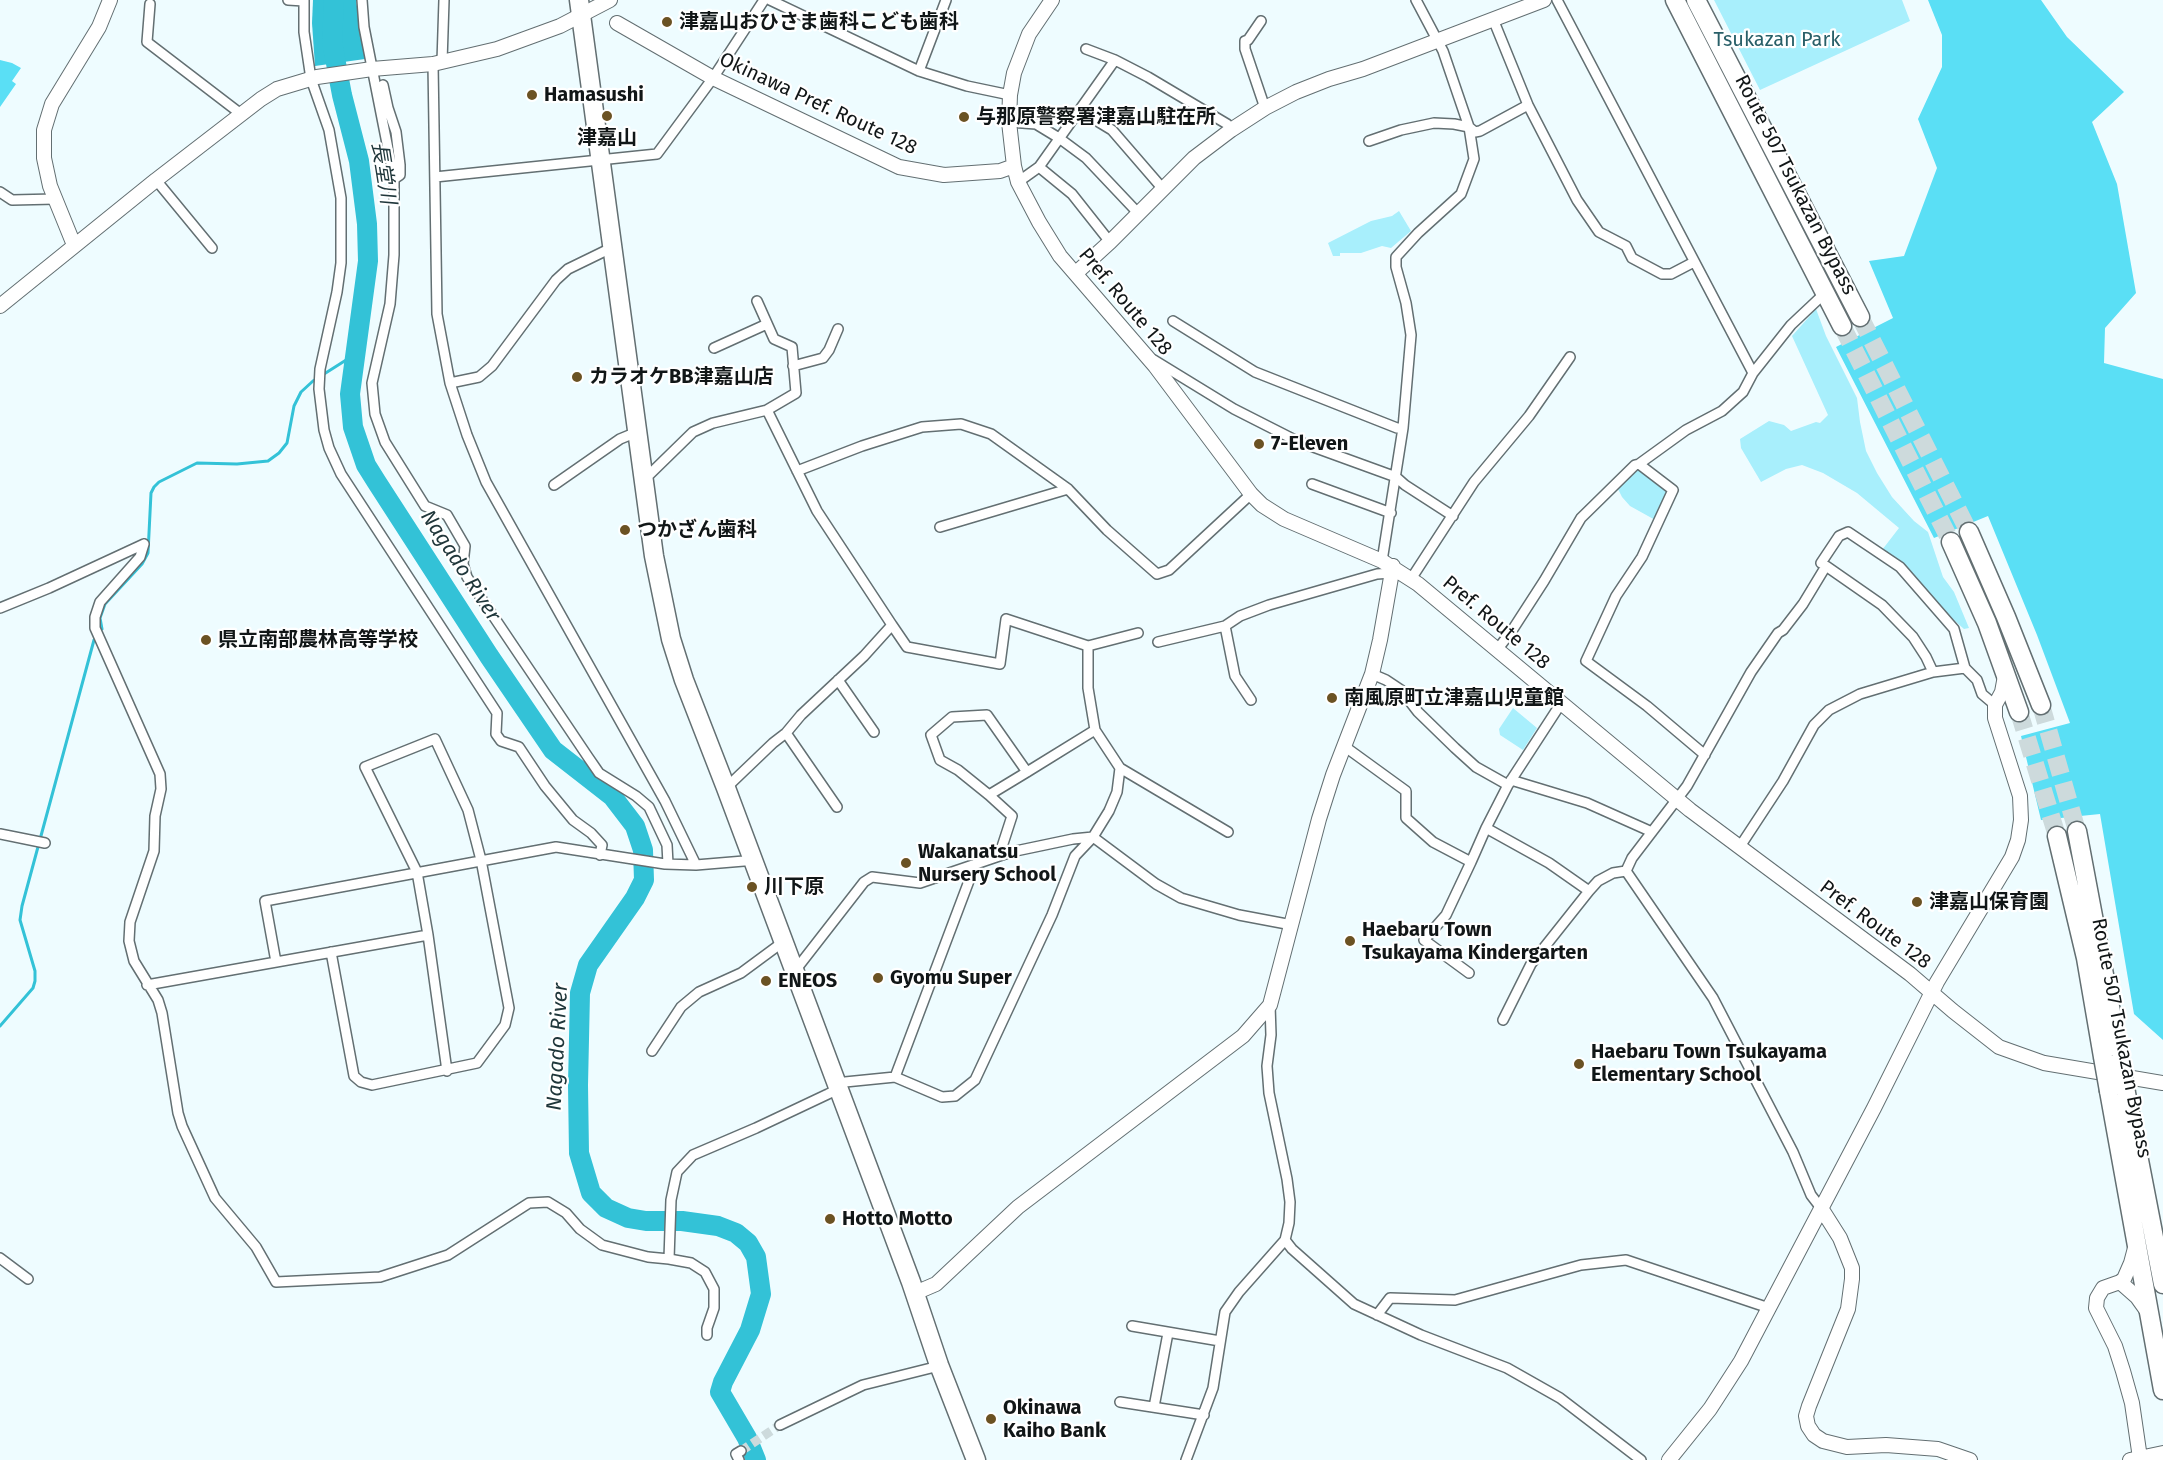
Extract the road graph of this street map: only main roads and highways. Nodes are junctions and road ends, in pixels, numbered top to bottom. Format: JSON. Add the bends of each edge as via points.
{"nodes":[{"id":1,"x":1675,"y":0,"type":"edge"},
{"id":2,"x":1696,"y":0,"type":"edge"},
{"id":3,"x":580,"y":8,"type":"edge"},
{"id":4,"x":1860,"y":317,"type":"tunnel mouth"},
{"id":5,"x":1842,"y":326,"type":"tunnel mouth"},
{"id":6,"x":1969,"y":532,"type":"tunnel mouth"},
{"id":7,"x":1952,"y":542,"type":"tunnel mouth"},
{"id":8,"x":2041,"y":705,"type":"tunnel mouth"},
{"id":9,"x":2019,"y":712,"type":"tunnel mouth"},
{"id":10,"x":2077,"y":831,"type":"tunnel mouth"},
{"id":11,"x":2057,"y":836,"type":"tunnel mouth"},
{"id":12,"x":2112,"y":1058,"type":"junction"},
{"id":13,"x":2151,"y":1245,"type":"edge"},
{"id":14,"x":2163,"y":1284,"type":"edge"},
{"id":15,"x":2163,"y":1390,"type":"edge"},
{"id":16,"x":976,"y":1460,"type":"edge"}],
"edges":[{"from":1,"to":5,"type":"highway","name":"Route 507 Tsukazan Bypass"},
{"from":2,"to":4,"type":"highway","name":"Route 507 Tsukazan Bypass"},
{"from":3,"to":16,"type":"highway","via":[[654,556],[671,639]]},
{"from":6,"to":8,"type":"highway"},
{"from":7,"to":9,"type":"highway"},
{"from":10,"to":12,"type":"highway","name":"Route 507 Tsukazan Bypass","via":[[2099,939]]},
{"from":11,"to":12,"type":"highway","name":"Route 507 Tsukazan Bypass"},
{"from":12,"to":13,"type":"highway","name":"Route 507 Tsukazan Bypass","bridge":true},
{"from":13,"to":14,"type":"highway","name":"Route 507 Tsukazan Bypass"},
{"from":13,"to":15,"type":"highway","name":"Route 507 Tsukazan Bypass","via":[[2150,1316]]}]}
